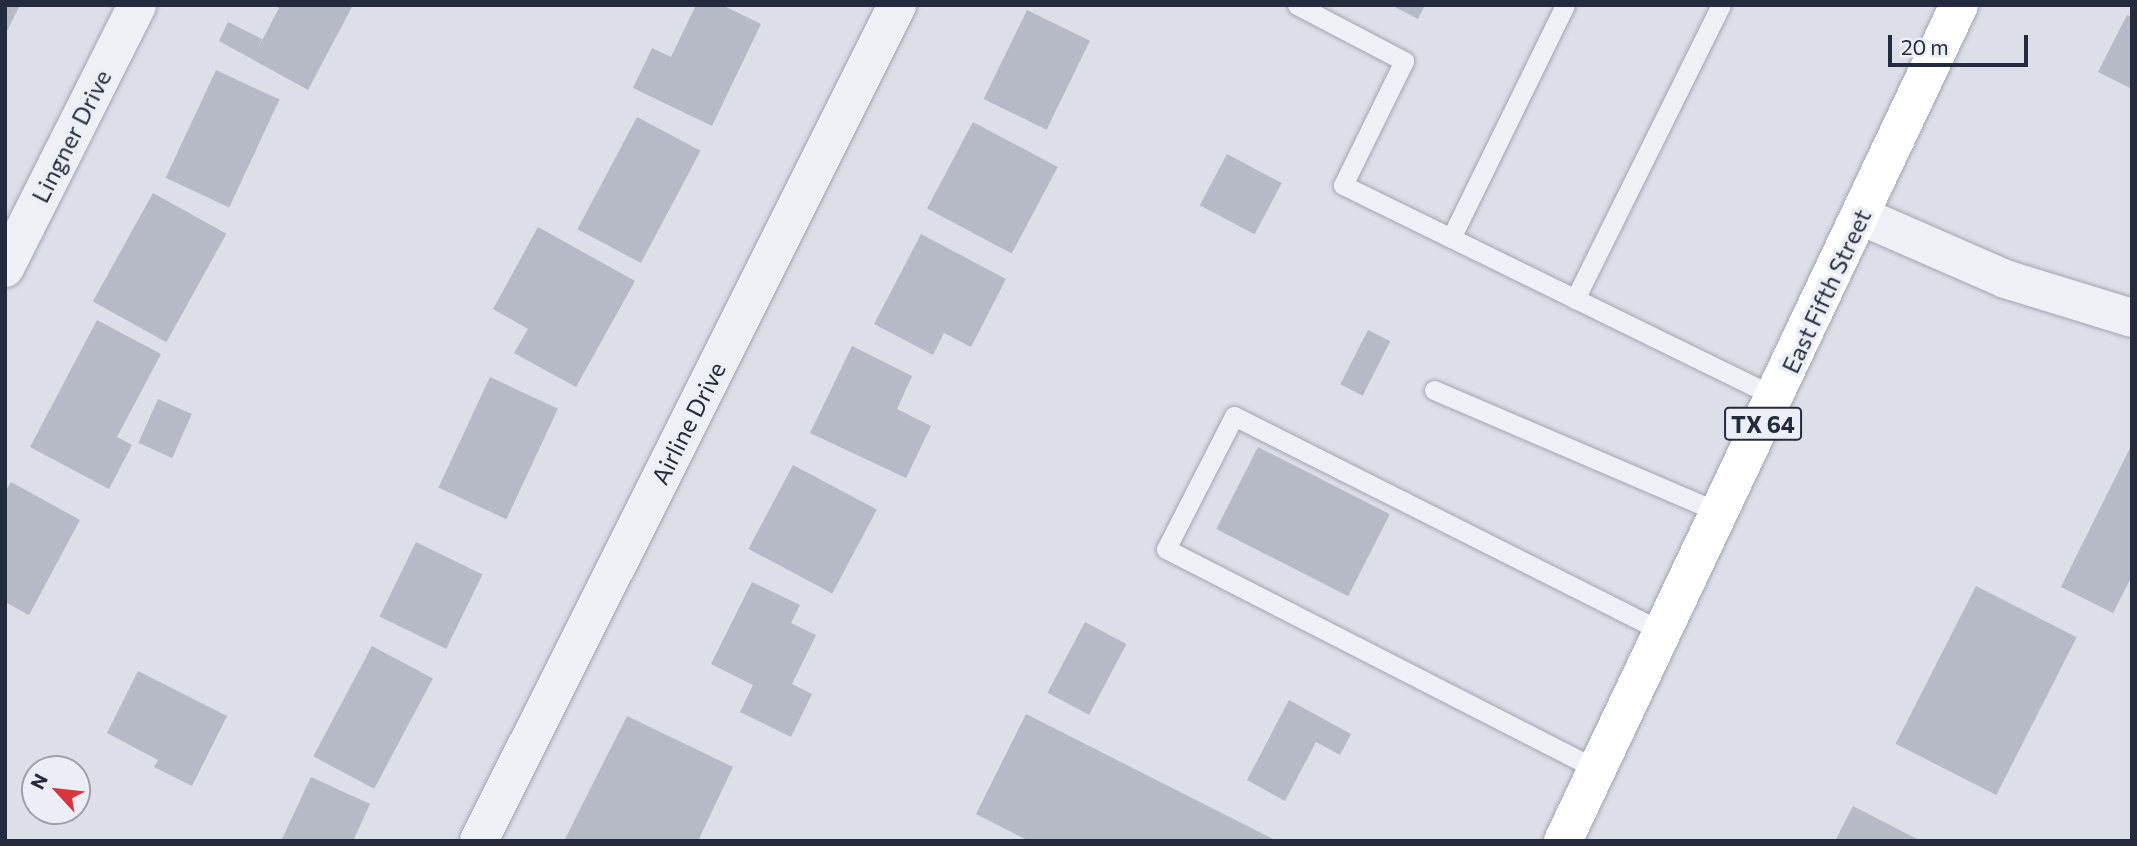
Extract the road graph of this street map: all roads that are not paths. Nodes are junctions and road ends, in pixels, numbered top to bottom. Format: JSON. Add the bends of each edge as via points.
{"nodes":[{"id":1,"x":137,"y":5,"type":"edge"},
{"id":2,"x":897,"y":5,"type":"edge"},
{"id":3,"x":1297,"y":5,"type":"edge"},
{"id":4,"x":1565,"y":5,"type":"edge"},
{"id":5,"x":1721,"y":5,"type":"edge"},
{"id":6,"x":1959,"y":5,"type":"edge"},
{"id":7,"x":1861,"y":216,"type":"junction"},
{"id":8,"x":1451,"y":238,"type":"junction"},
{"id":9,"x":5,"y":268,"type":"edge"},
{"id":10,"x":1575,"y":299,"type":"junction"},
{"id":11,"x":2132,"y":318,"type":"edge"},
{"id":12,"x":1434,"y":390,"type":"dead end"},
{"id":13,"x":1776,"y":397,"type":"junction"},
{"id":14,"x":1721,"y":513,"type":"junction"},
{"id":15,"x":1665,"y":632,"type":"junction"},
{"id":16,"x":1598,"y":770,"type":"junction"},
{"id":17,"x":479,"y":841,"type":"edge"},
{"id":18,"x":1563,"y":841,"type":"edge"}],
"edges":[{"from":1,"to":9,"type":"street","name":"Lingner Drive"},
{"from":2,"to":17,"type":"street","name":"Airline Drive"},
{"from":3,"to":8,"type":"lane","via":[[1404,61],[1343,185]]},
{"from":4,"to":8,"type":"lane"},
{"from":5,"to":10,"type":"lane"},
{"from":6,"to":7,"type":"main road","name":"East Fifth Street","number":"TX 64"},
{"from":7,"to":11,"type":"street","via":[[2005,279]]},
{"from":7,"to":13,"type":"main road","name":"East Fifth Street","number":"TX 64"},
{"from":8,"to":10,"type":"lane"},
{"from":10,"to":13,"type":"lane"},
{"from":12,"to":14,"type":"lane"},
{"from":13,"to":14,"type":"main road","name":"East Fifth Street","number":"TX 64"},
{"from":14,"to":15,"type":"main road","name":"East Fifth Street","number":"TX 64"},
{"from":15,"to":16,"type":"main road","name":"East Fifth Street","number":"TX 64"},
{"from":15,"to":16,"type":"lane","via":[[1234,416],[1166,549]]},
{"from":16,"to":18,"type":"main road","name":"East Fifth Street","number":"TX 64"}]}
